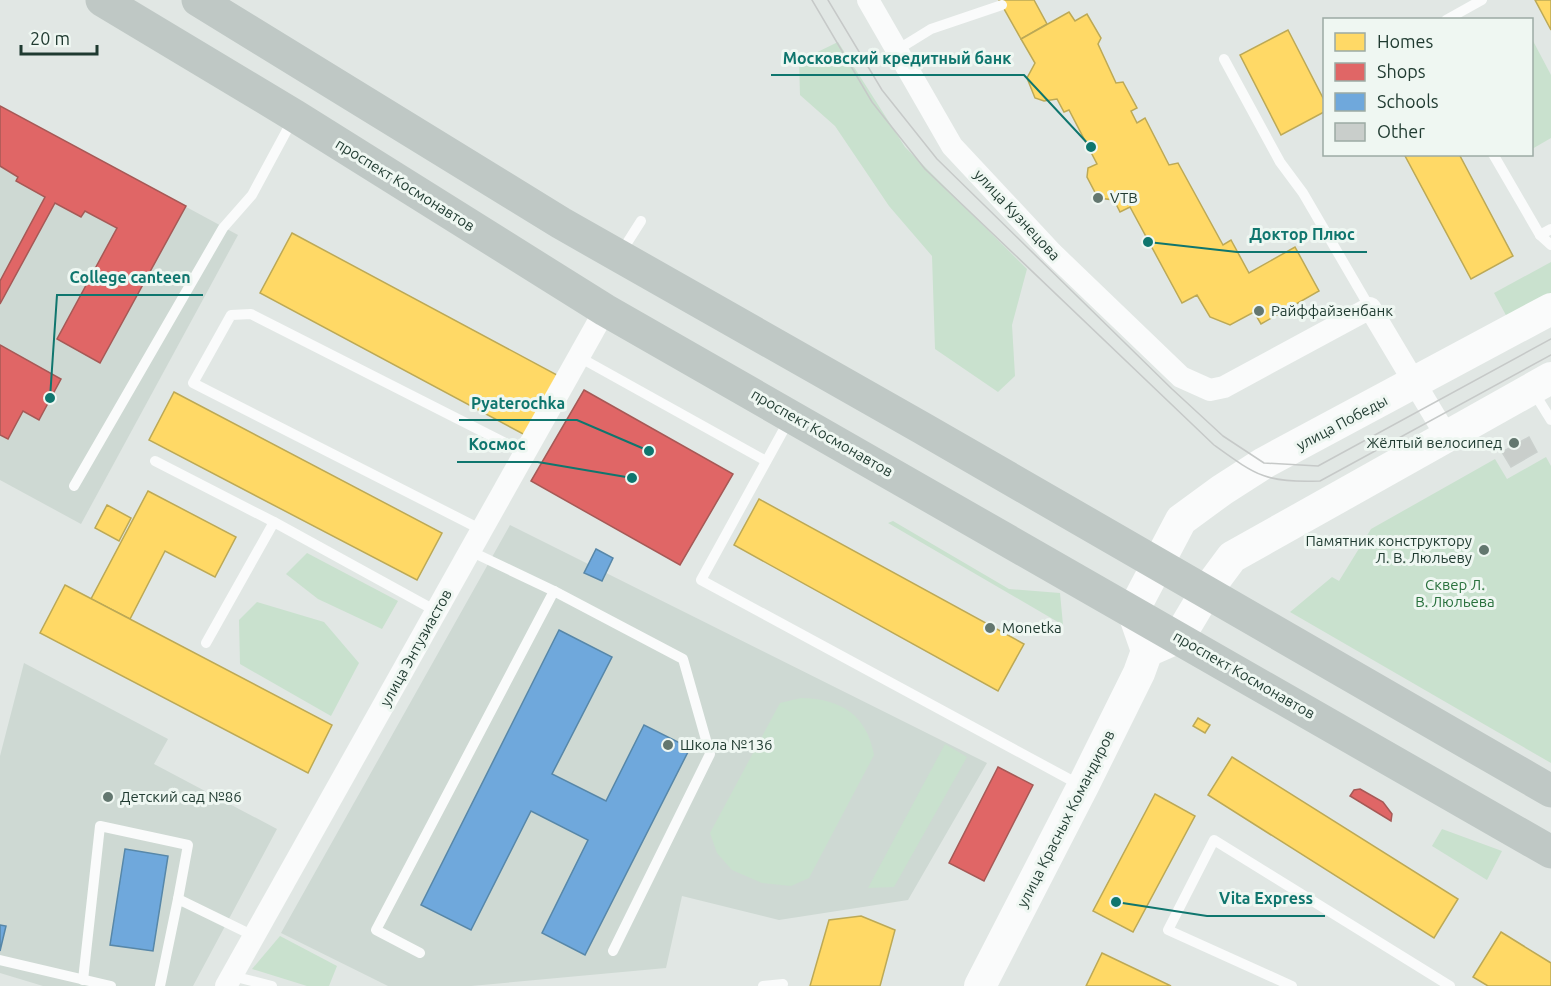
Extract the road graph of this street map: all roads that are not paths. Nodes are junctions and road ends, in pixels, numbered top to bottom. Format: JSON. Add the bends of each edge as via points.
{"nodes":[{"id":1,"x":102,"y":0,"type":"edge"},
{"id":2,"x":198,"y":0,"type":"edge"},
{"id":3,"x":868,"y":0,"type":"edge"},
{"id":4,"x":1482,"y":0,"type":"edge"},
{"id":5,"x":1002,"y":5,"type":"dead end"},
{"id":6,"x":1450,"y":18,"type":"edge"},
{"id":7,"x":897,"y":50,"type":"junction"},
{"id":8,"x":1224,"y":58,"type":"dead end"},
{"id":9,"x":295,"y":116,"type":"junction"},
{"id":10,"x":1494,"y":156,"type":"edge"},
{"id":11,"x":641,"y":221,"type":"dead end"},
{"id":12,"x":1551,"y":229,"type":"edge"},
{"id":13,"x":1540,"y":235,"type":"junction"},
{"id":14,"x":1551,"y":245,"type":"edge"},
{"id":15,"x":619,"y":256,"type":"junction"},
{"id":16,"x":1370,"y":308,"type":"junction"},
{"id":17,"x":605,"y":309,"type":"junction"},
{"id":18,"x":1551,"y":309,"type":"edge"},
{"id":19,"x":579,"y":357,"type":"junction"},
{"id":20,"x":1541,"y":383,"type":"edge"},
{"id":21,"x":1416,"y":384,"type":"junction"},
{"id":22,"x":791,"y":416,"type":"junction"},
{"id":23,"x":1551,"y":420,"type":"edge"},
{"id":24,"x":1447,"y":437,"type":"junction"},
{"id":25,"x":525,"y":453,"type":"junction"},
{"id":26,"x":155,"y":461,"type":"dead end"},
{"id":27,"x":766,"y":461,"type":"junction"},
{"id":28,"x":74,"y":486,"type":"dead end"},
{"id":29,"x":274,"y":522,"type":"junction"},
{"id":30,"x":482,"y":530,"type":"junction"},
{"id":31,"x":470,"y":551,"type":"junction"},
{"id":32,"x":1156,"y":562,"type":"junction"},
{"id":33,"x":554,"y":591,"type":"junction"},
{"id":34,"x":1206,"y":592,"type":"junction"},
{"id":35,"x":436,"y":610,"type":"junction"},
{"id":36,"x":1133,"y":611,"type":"junction"},
{"id":37,"x":1179,"y":637,"type":"junction"},
{"id":38,"x":206,"y":644,"type":"dead end"},
{"id":39,"x":1148,"y":651,"type":"junction"},
{"id":40,"x":1083,"y":786,"type":"junction"},
{"id":41,"x":1551,"y":791,"type":"edge"},
{"id":42,"x":1551,"y":852,"type":"edge"},
{"id":43,"x":178,"y":899,"type":"junction"},
{"id":44,"x":254,"y":936,"type":"junction"},
{"id":45,"x":613,"y":951,"type":"dead end"},
{"id":46,"x":420,"y":953,"type":"dead end"},
{"id":47,"x":0,"y":960,"type":"edge"},
{"id":48,"x":83,"y":980,"type":"junction"},
{"id":49,"x":229,"y":981,"type":"edge"},
{"id":50,"x":783,"y":984,"type":"dead end"},
{"id":51,"x":111,"y":986,"type":"edge"},
{"id":52,"x":160,"y":986,"type":"edge"},
{"id":53,"x":272,"y":986,"type":"edge"},
{"id":54,"x":763,"y":986,"type":"edge"},
{"id":55,"x":981,"y":986,"type":"edge"},
{"id":56,"x":1292,"y":986,"type":"edge"},
{"id":57,"x":1450,"y":986,"type":"edge"}],
"edges":[{"from":1,"to":9,"type":"main road","name":"проспект Космонавтов"},
{"from":2,"to":15,"type":"main road"},
{"from":3,"to":7,"type":"street","name":"улица Кузнецова"},
{"from":4,"to":6,"type":"lane"},
{"from":5,"to":7,"type":"lane","via":[[931,29]]},
{"from":7,"to":16,"type":"street","name":"улица Кузнецова","via":[[952,146],[1052,253],[1181,377],[1210,390],[1224,387]]},
{"from":8,"to":16,"type":"lane","via":[[1280,162],[1304,194]]},
{"from":9,"to":17,"type":"main road","name":"проспект Космонавтов"},
{"from":9,"to":28,"type":"lane","via":[[252,195],[223,228]]},
{"from":10,"to":13,"type":"lane"},
{"from":11,"to":15,"type":"lane"},
{"from":12,"to":13,"type":"lane"},
{"from":13,"to":14,"type":"lane"},
{"from":15,"to":32,"type":"main road"},
{"from":16,"to":21,"type":"street"},
{"from":17,"to":19,"type":"street","name":"улица Энтузиастов"},
{"from":17,"to":22,"type":"main road","name":"проспект Космонавтов"},
{"from":18,"to":21,"type":"main road","name":"улица Победы"},
{"from":19,"to":25,"type":"street","name":"улица Энтузиастов"},
{"from":19,"to":27,"type":"lane"},
{"from":20,"to":23,"type":"lane"},
{"from":20,"to":24,"type":"main road"},
{"from":21,"to":24,"type":"street"},
{"from":21,"to":32,"type":"main road","name":"улица Победы","via":[[1264,463],[1222,490],[1181,520]]},
{"from":22,"to":27,"type":"lane"},
{"from":22,"to":36,"type":"main road","name":"проспект Космонавтов"},
{"from":24,"to":34,"type":"main road","via":[[1232,557]]},
{"from":25,"to":30,"type":"street","name":"улица Энтузиастов"},
{"from":25,"to":30,"type":"lane","via":[[250,314],[231,315],[193,383]]},
{"from":26,"to":29,"type":"lane"},
{"from":27,"to":40,"type":"lane","via":[[701,580]]},
{"from":29,"to":35,"type":"lane"},
{"from":29,"to":38,"type":"lane"},
{"from":30,"to":31,"type":"street","name":"улица Энтузиастов"},
{"from":31,"to":33,"type":"lane"},
{"from":31,"to":35,"type":"street","name":"улица Энтузиастов"},
{"from":32,"to":34,"type":"main road"},
{"from":32,"to":36,"type":"main road","name":"улица Победы"},
{"from":33,"to":45,"type":"lane","via":[[683,659],[710,754]]},
{"from":33,"to":46,"type":"lane","via":[[375,930]]},
{"from":34,"to":37,"type":"main road"},
{"from":34,"to":41,"type":"main road"},
{"from":35,"to":44,"type":"street","name":"улица Энтузиастов"},
{"from":36,"to":37,"type":"main road","name":"проспект Космонавтов"},
{"from":36,"to":39,"type":"main road"},
{"from":37,"to":39,"type":"main road"},
{"from":37,"to":42,"type":"main road","name":"проспект Космонавтов"},
{"from":39,"to":40,"type":"main road","name":"улица Красных Командиров"},
{"from":40,"to":55,"type":"main road","name":"улица Красных Командиров"},
{"from":43,"to":44,"type":"lane"},
{"from":43,"to":48,"type":"lane","via":[[188,845],[100,826]]},
{"from":43,"to":52,"type":"lane"},
{"from":44,"to":49,"type":"street","name":"улица Энтузиастов"},
{"from":47,"to":48,"type":"lane"},
{"from":48,"to":51,"type":"lane"},
{"from":49,"to":53,"type":"lane"},
{"from":50,"to":54,"type":"lane"},
{"from":56,"to":57,"type":"lane","via":[[1168,930],[1214,840]]}]}
